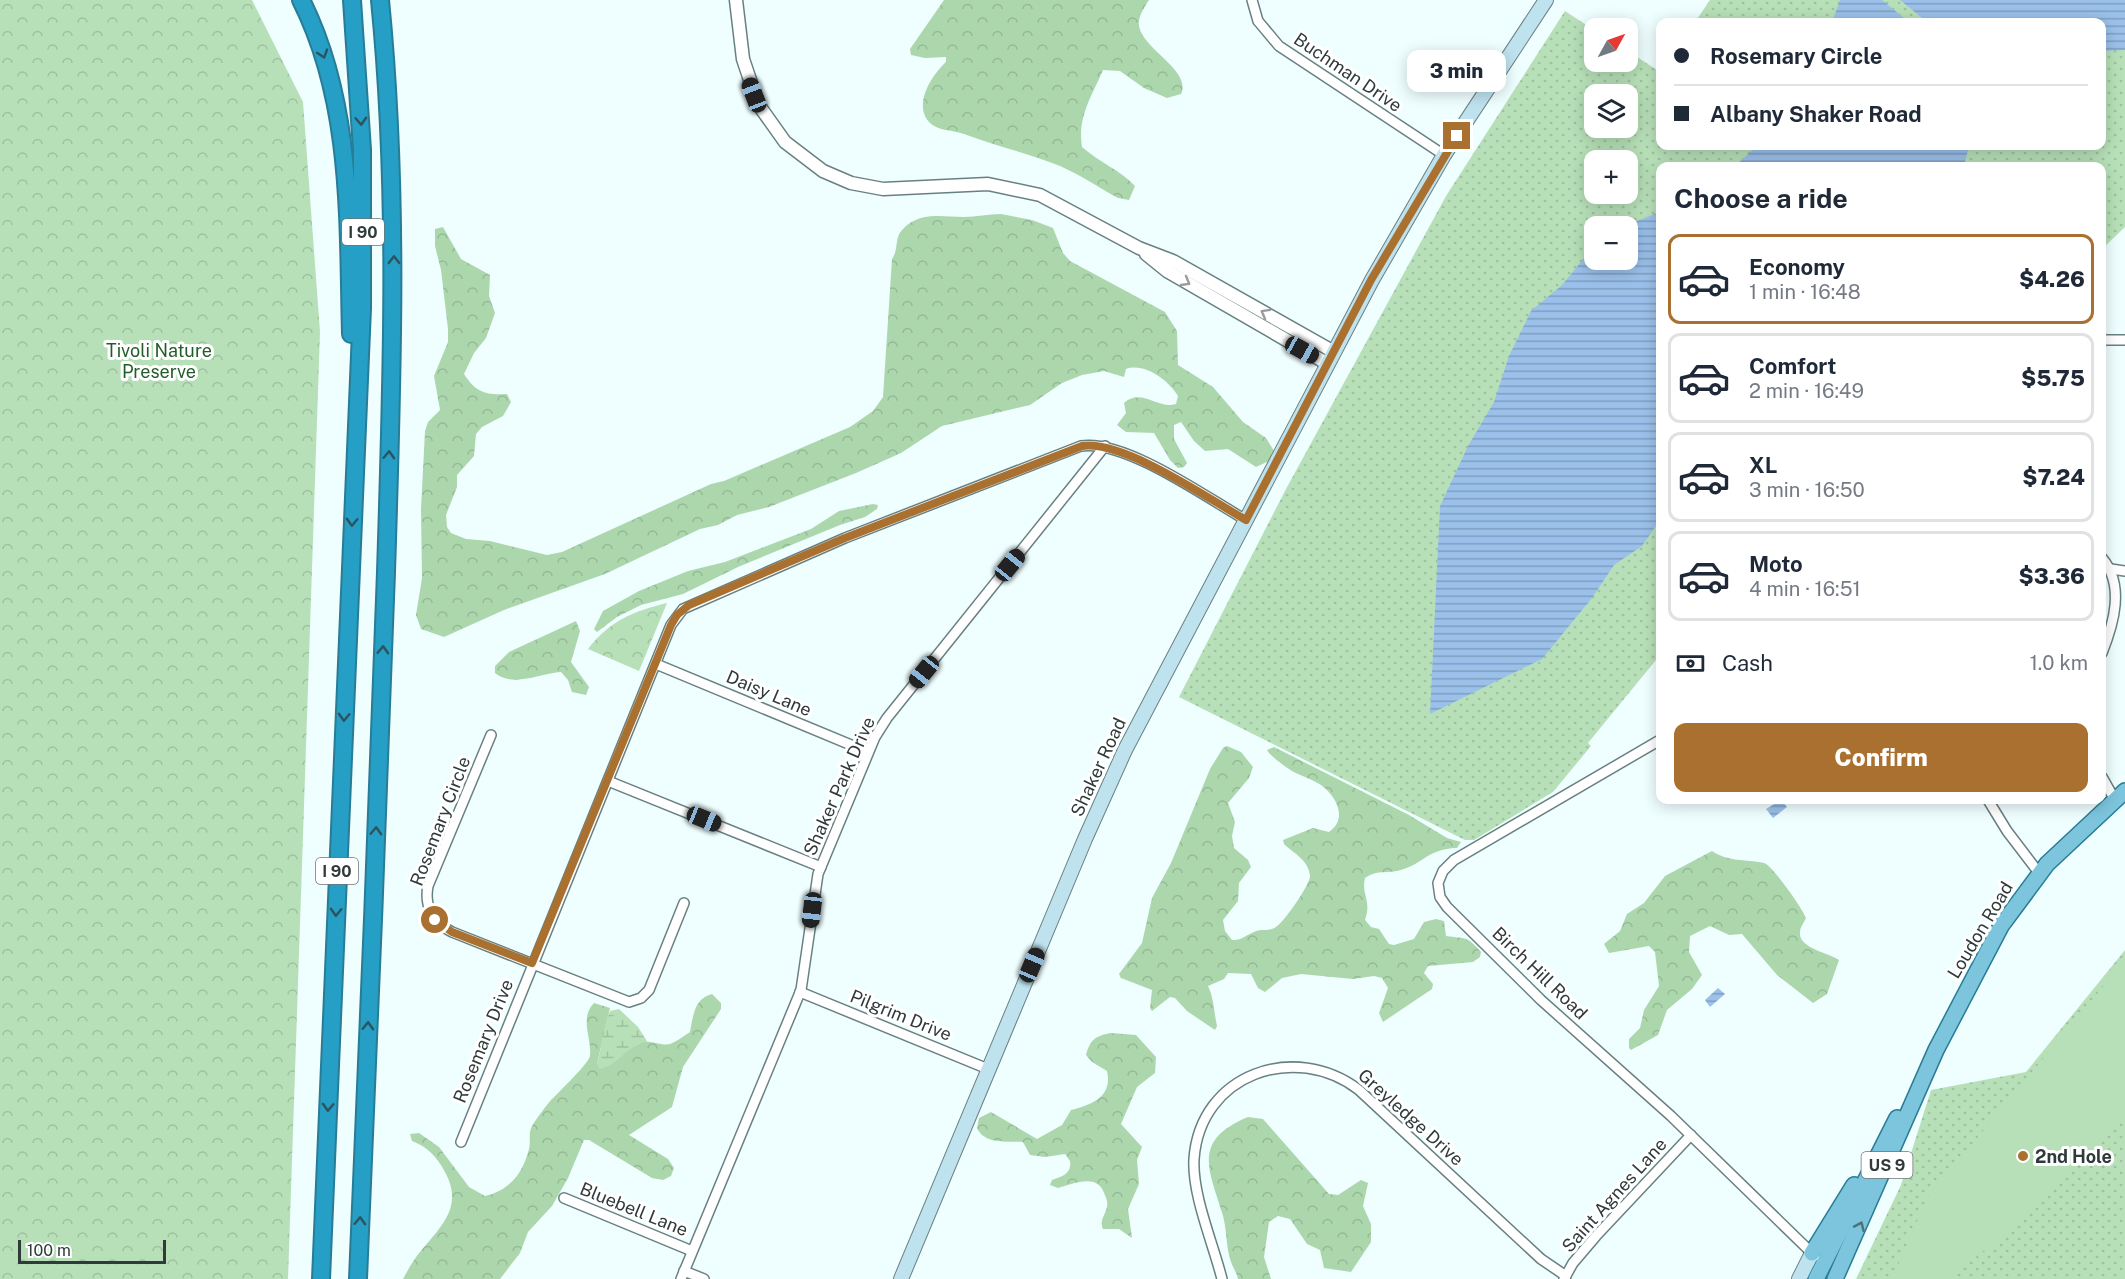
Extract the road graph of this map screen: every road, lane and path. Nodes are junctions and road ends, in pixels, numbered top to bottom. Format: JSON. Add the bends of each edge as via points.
{"nodes":[{"id":1,"x":301,"y":0,"type":"edge"},
{"id":2,"x":352,"y":0,"type":"edge"},
{"id":3,"x":380,"y":0,"type":"edge"},
{"id":4,"x":736,"y":0,"type":"edge"},
{"id":5,"x":1252,"y":0,"type":"edge"},
{"id":6,"x":1546,"y":0,"type":"edge"},
{"id":7,"x":1444,"y":155,"type":"junction"},
{"id":8,"x":2106,"y":340,"type":"edge"},
{"id":9,"x":2125,"y":340,"type":"edge"},
{"id":10,"x":1331,"y":358,"type":"junction"},
{"id":11,"x":1105,"y":446,"type":"junction"},
{"id":12,"x":355,"y":464,"type":"junction"},
{"id":13,"x":1246,"y":520,"type":"junction"},
{"id":14,"x":2106,"y":563,"type":"edge"},
{"id":15,"x":2111,"y":569,"type":"junction"},
{"id":16,"x":2125,"y":571,"type":"edge"},
{"id":17,"x":2125,"y":616,"type":"edge"},
{"id":18,"x":2111,"y":631,"type":"junction"},
{"id":19,"x":2106,"y":643,"type":"edge"},
{"id":20,"x":656,"y":664,"type":"junction"},
{"id":21,"x":491,"y":735,"type":"dead end"},
{"id":22,"x":1656,"y":742,"type":"edge"},
{"id":23,"x":868,"y":752,"type":"junction"},
{"id":24,"x":608,"y":781,"type":"junction"},
{"id":25,"x":2106,"y":781,"type":"edge"},
{"id":26,"x":2120,"y":796,"type":"edge"},
{"id":27,"x":1990,"y":804,"type":"edge"},
{"id":28,"x":821,"y":867,"type":"junction"},
{"id":29,"x":2039,"y":873,"type":"junction"},
{"id":30,"x":684,"y":903,"type":"dead end"},
{"id":31,"x":532,"y":963,"type":"junction"},
{"id":32,"x":800,"y":992,"type":"junction"},
{"id":33,"x":1936,"y":1050,"type":"junction"},
{"id":34,"x":988,"y":1069,"type":"junction"},
{"id":35,"x":1889,"y":1133,"type":"junction"},
{"id":36,"x":1690,"y":1135,"type":"junction"},
{"id":37,"x":460,"y":1142,"type":"dead end"},
{"id":38,"x":564,"y":1198,"type":"dead end"},
{"id":39,"x":692,"y":1251,"type":"junction"},
{"id":40,"x":1812,"y":1253,"type":"junction"},
{"id":41,"x":1822,"y":1274,"type":"edge"},
{"id":42,"x":683,"y":1275,"type":"edge"},
{"id":43,"x":1565,"y":1277,"type":"edge"},
{"id":44,"x":321,"y":1279,"type":"edge"},
{"id":45,"x":358,"y":1279,"type":"edge"},
{"id":46,"x":704,"y":1279,"type":"edge"},
{"id":47,"x":901,"y":1279,"type":"edge"},
{"id":48,"x":1221,"y":1279,"type":"edge"},
{"id":49,"x":1799,"y":1279,"type":"edge"},
{"id":50,"x":1835,"y":1279,"type":"edge"}],
"edges":[{"from":1,"to":12,"type":"highway","one_way":true,"via":[[326,61],[342,140],[348,201]]},
{"from":2,"to":12,"type":"highway","number":"I 90","one_way":true,"via":[[363,203]]},
{"from":45,"to":3,"type":"highway","number":"I 90","one_way":true,"via":[[394,319],[391,148]]},
{"from":4,"to":10,"type":"street","via":[[743,59],[754,95],[779,135],[814,165],[851,183],[883,189],[978,184],[1019,189],[1057,203],[1139,248],[1167,271]]},
{"from":5,"to":7,"type":"street","name":"Buchman Drive","via":[[1258,21],[1279,46]]},
{"from":6,"to":7,"type":"main road","name":"Shaker Road"},
{"from":7,"to":10,"type":"main road","name":"Shaker Road"},
{"from":8,"to":9,"type":"street"},
{"from":10,"to":13,"type":"main road","name":"Shaker Road"},
{"from":11,"to":13,"type":"street","via":[[1128,453]]},
{"from":11,"to":20,"type":"street","name":"Rosemary Drive","via":[[1067,450],[689,605],[673,622]]},
{"from":11,"to":23,"type":"street","name":"Shaker Park Drive","via":[[884,722]]},
{"from":12,"to":44,"type":"highway","number":"I 90","one_way":true},
{"from":13,"to":34,"type":"main road","name":"Shaker Road","via":[[1114,773]]},
{"from":14,"to":15,"type":"street"},
{"from":15,"to":16,"type":"street"},
{"from":15,"to":18,"type":"street","via":[[2117,600]]},
{"from":17,"to":18,"type":"street"},
{"from":18,"to":19,"type":"street"},
{"from":20,"to":23,"type":"street","name":"Daisy Lane"},
{"from":20,"to":24,"type":"street","name":"Rosemary Drive"},
{"from":21,"to":31,"type":"street","name":"Rosemary Circle","via":[[430,881],[428,902],[432,916],[447,930]]},
{"from":22,"to":36,"type":"street","name":"Birch Hill Road","via":[[1464,853],[1445,868],[1438,887],[1447,907],[1519,979]]},
{"from":23,"to":28,"type":"street","name":"Shaker Park Drive"},
{"from":24,"to":28,"type":"street"},
{"from":24,"to":31,"type":"street","name":"Rosemary Drive"},
{"from":25,"to":26,"type":"street"},
{"from":26,"to":29,"type":"main road","name":"Loudon Road","number":"US 9"},
{"from":27,"to":29,"type":"street"},
{"from":28,"to":32,"type":"street","name":"Shaker Park Drive"},
{"from":29,"to":33,"type":"main road","name":"Loudon Road","number":"US 9","via":[[2001,926]]},
{"from":30,"to":31,"type":"street","name":"Rosemary Circle","via":[[651,987],[638,1000],[623,1001]]},
{"from":31,"to":37,"type":"street","name":"Rosemary Drive"},
{"from":32,"to":34,"type":"street","name":"Pilgrim Drive"},
{"from":32,"to":39,"type":"street","name":"Shaker Park Drive"},
{"from":33,"to":35,"type":"main road","number":"US 9"},
{"from":50,"to":33,"type":"main road","number":"US 9","one_way":true},
{"from":34,"to":47,"type":"main road","name":"Shaker Road"},
{"from":35,"to":40,"type":"main road"},
{"from":35,"to":41,"type":"main road","number":"US 9"},
{"from":36,"to":40,"type":"street","name":"Birch Hill Road"},
{"from":36,"to":43,"type":"street","name":"Saint Agnes Lane","via":[[1596,1236]]},
{"from":38,"to":39,"type":"street","name":"Bluebell Lane"},
{"from":39,"to":42,"type":"street","name":"Shaker Park Drive"},
{"from":40,"to":41,"type":"street","name":"Birch Hill Road"},
{"from":40,"to":49,"type":"main road"},
{"from":42,"to":46,"type":"street"},
{"from":43,"to":48,"type":"street","name":"Greyledge Drive","via":[[1353,1086],[1324,1071],[1292,1065],[1261,1071],[1236,1084],[1215,1106],[1200,1131],[1194,1169]]}]}
